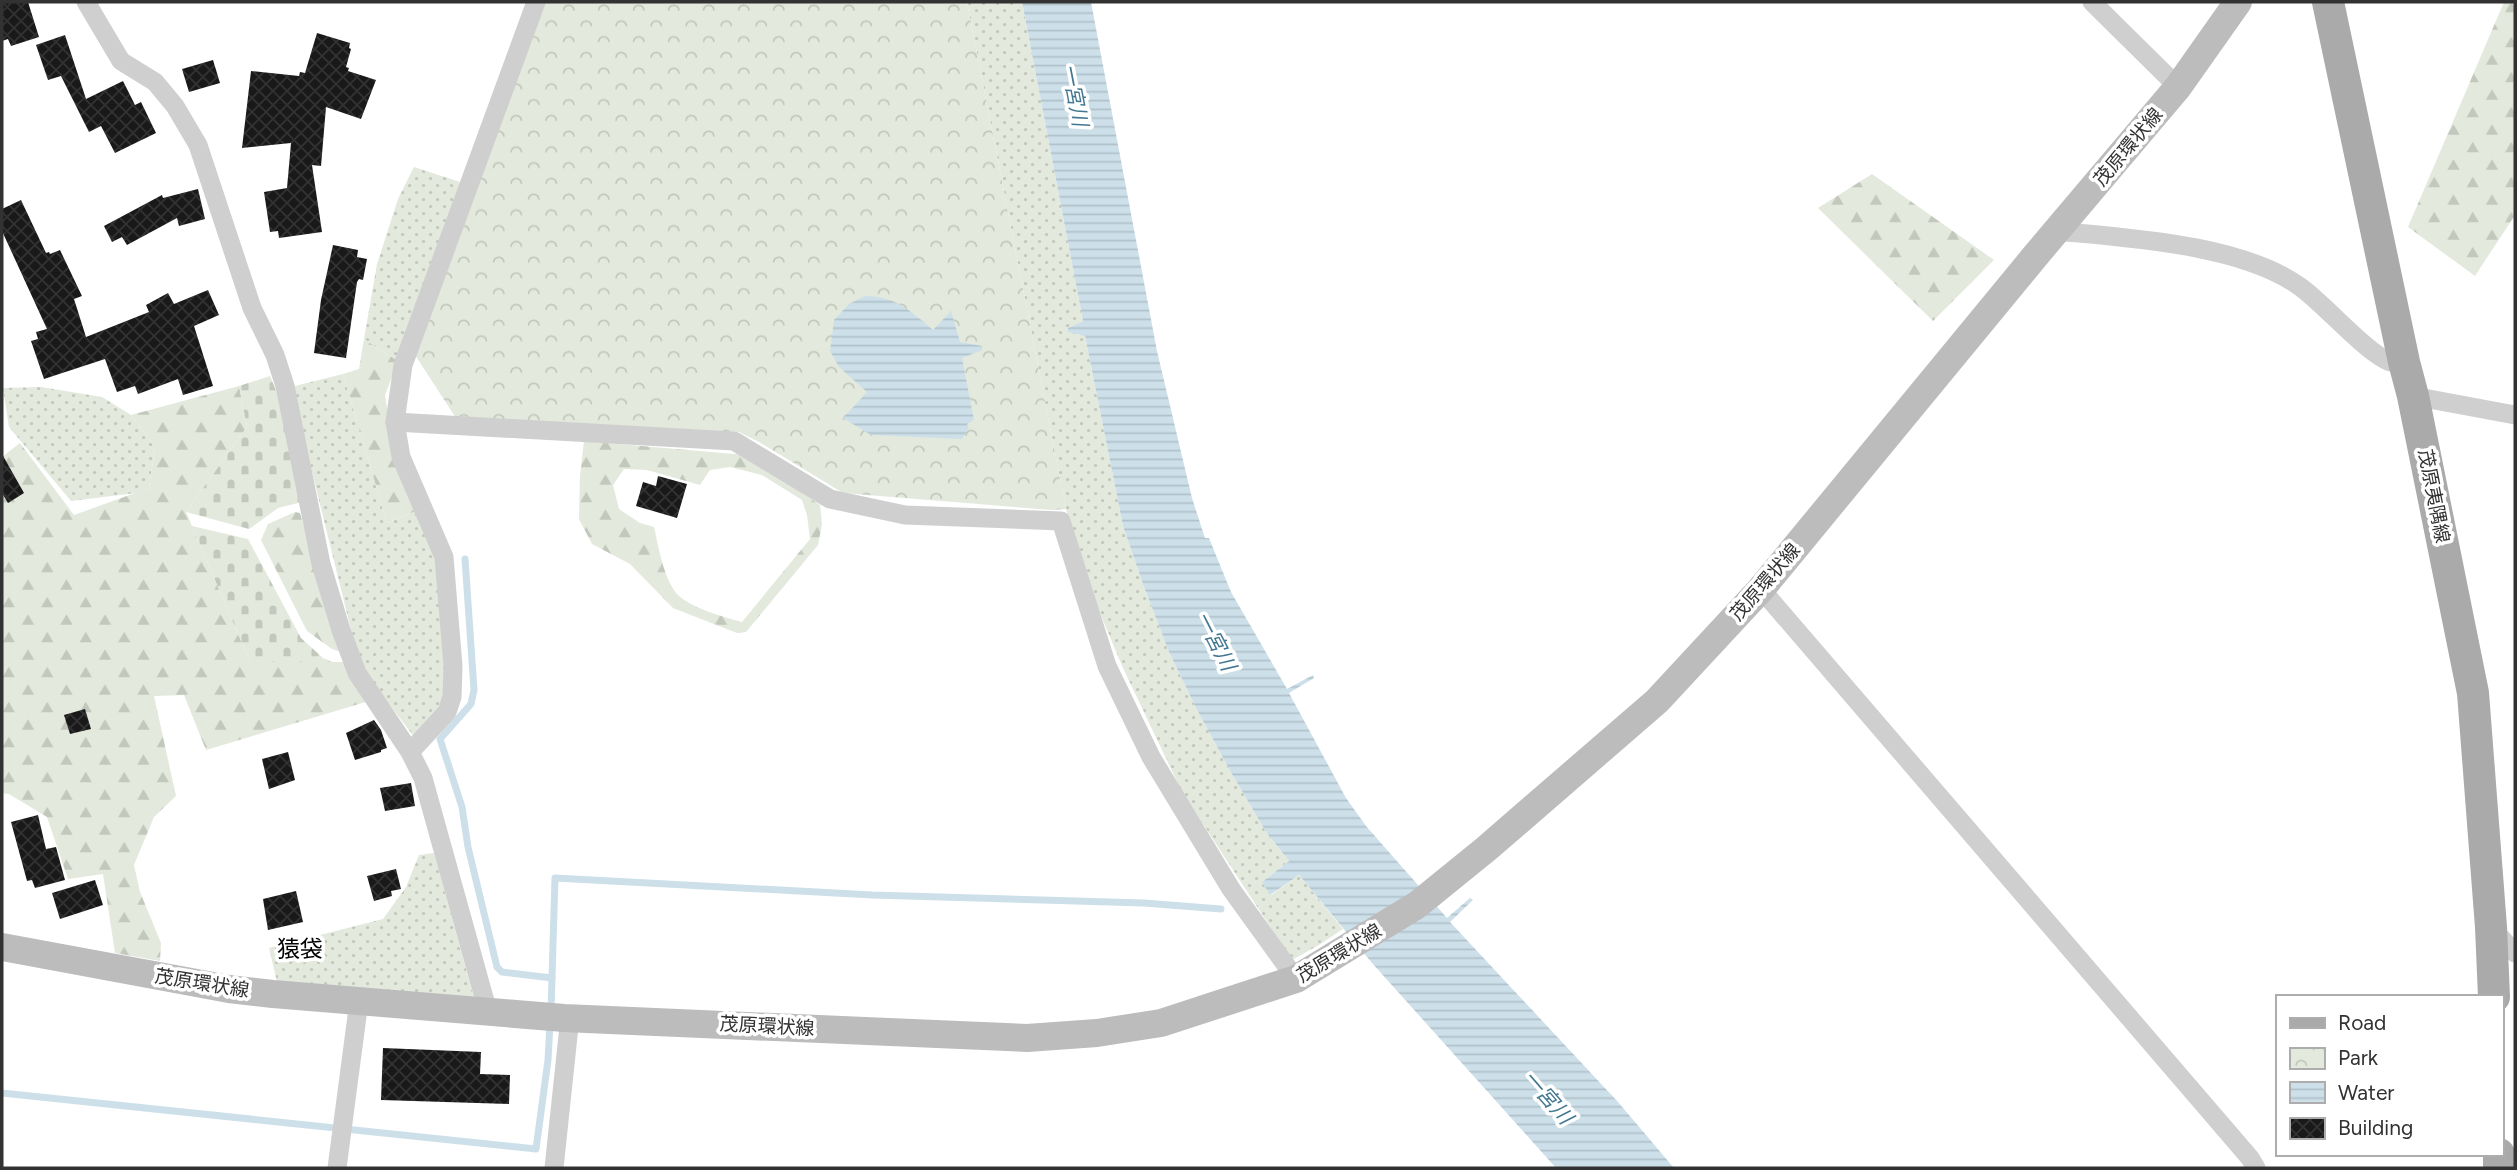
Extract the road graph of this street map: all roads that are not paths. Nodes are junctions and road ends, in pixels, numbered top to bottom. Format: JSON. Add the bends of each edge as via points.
{"nodes":[{"id":1,"x":86,"y":2,"type":"edge"},
{"id":2,"x":536,"y":2,"type":"edge"},
{"id":3,"x":2092,"y":2,"type":"edge"},
{"id":4,"x":2238,"y":2,"type":"edge"},
{"id":5,"x":2328,"y":2,"type":"edge"},
{"id":6,"x":2178,"y":87,"type":"junction"},
{"id":7,"x":2056,"y":231,"type":"junction"},
{"id":8,"x":2404,"y":362,"type":"junction"},
{"id":9,"x":2413,"y":396,"type":"junction"},
{"id":10,"x":2515,"y":415,"type":"edge"},
{"id":11,"x":395,"y":422,"type":"junction"},
{"id":12,"x":1761,"y":589,"type":"junction"},
{"id":13,"x":411,"y":752,"type":"junction"},
{"id":14,"x":2491,"y":927,"type":"junction"},
{"id":15,"x":2,"y":947,"type":"edge"},
{"id":16,"x":2515,"y":953,"type":"edge"},
{"id":17,"x":1296,"y":979,"type":"junction"},
{"id":18,"x":2494,"y":995,"type":"edge"},
{"id":19,"x":359,"y":1001,"type":"junction"},
{"id":20,"x":488,"y":1012,"type":"junction"},
{"id":21,"x":567,"y":1017,"type":"junction"},
{"id":22,"x":337,"y":1168,"type":"edge"},
{"id":23,"x":553,"y":1168,"type":"edge"},
{"id":24,"x":2256,"y":1168,"type":"edge"}],
"edges":[{"from":1,"to":13,"type":"street","via":[[121,61],[155,82],[198,145],[252,308],[278,365],[321,564],[341,630],[357,673]]},
{"from":2,"to":11,"type":"street","via":[[403,365]]},
{"from":3,"to":6,"type":"street"},
{"from":4,"to":6,"type":"main road","name":"茂原環状線"},
{"from":5,"to":8,"type":"main road","name":"茂原夷隅線"},
{"from":6,"to":7,"type":"main road","name":"茂原環状線"},
{"from":7,"to":8,"type":"street","via":[[2151,240],[2265,268],[2299,285],[2377,355]]},
{"from":7,"to":12,"type":"main road","name":"茂原環状線"},
{"from":8,"to":9,"type":"main road","name":"茂原夷隅線"},
{"from":9,"to":10,"type":"street"},
{"from":9,"to":14,"type":"main road","name":"茂原夷隅線","via":[[2473,693]]},
{"from":11,"to":13,"type":"street","via":[[401,457],[444,557],[453,666],[447,712]]},
{"from":11,"to":17,"type":"street","via":[[734,441],[830,499],[905,515],[1061,521],[1107,666],[1151,757],[1231,889]]},
{"from":12,"to":17,"type":"main road","name":"茂原環状線","via":[[1657,701],[1486,849],[1417,905]]},
{"from":12,"to":24,"type":"street"},
{"from":13,"to":20,"type":"street","via":[[423,778]]},
{"from":14,"to":16,"type":"street"},
{"from":14,"to":18,"type":"main road","name":"茂原夷隅線"},
{"from":15,"to":19,"type":"main road","name":"茂原環状線","via":[[229,989]]},
{"from":17,"to":21,"type":"main road","name":"茂原環状線","via":[[1161,1023],[1027,1038]]},
{"from":19,"to":20,"type":"main road","name":"茂原環状線"},
{"from":19,"to":22,"type":"street"},
{"from":20,"to":21,"type":"main road","name":"茂原環状線"},
{"from":21,"to":23,"type":"street"}]}
